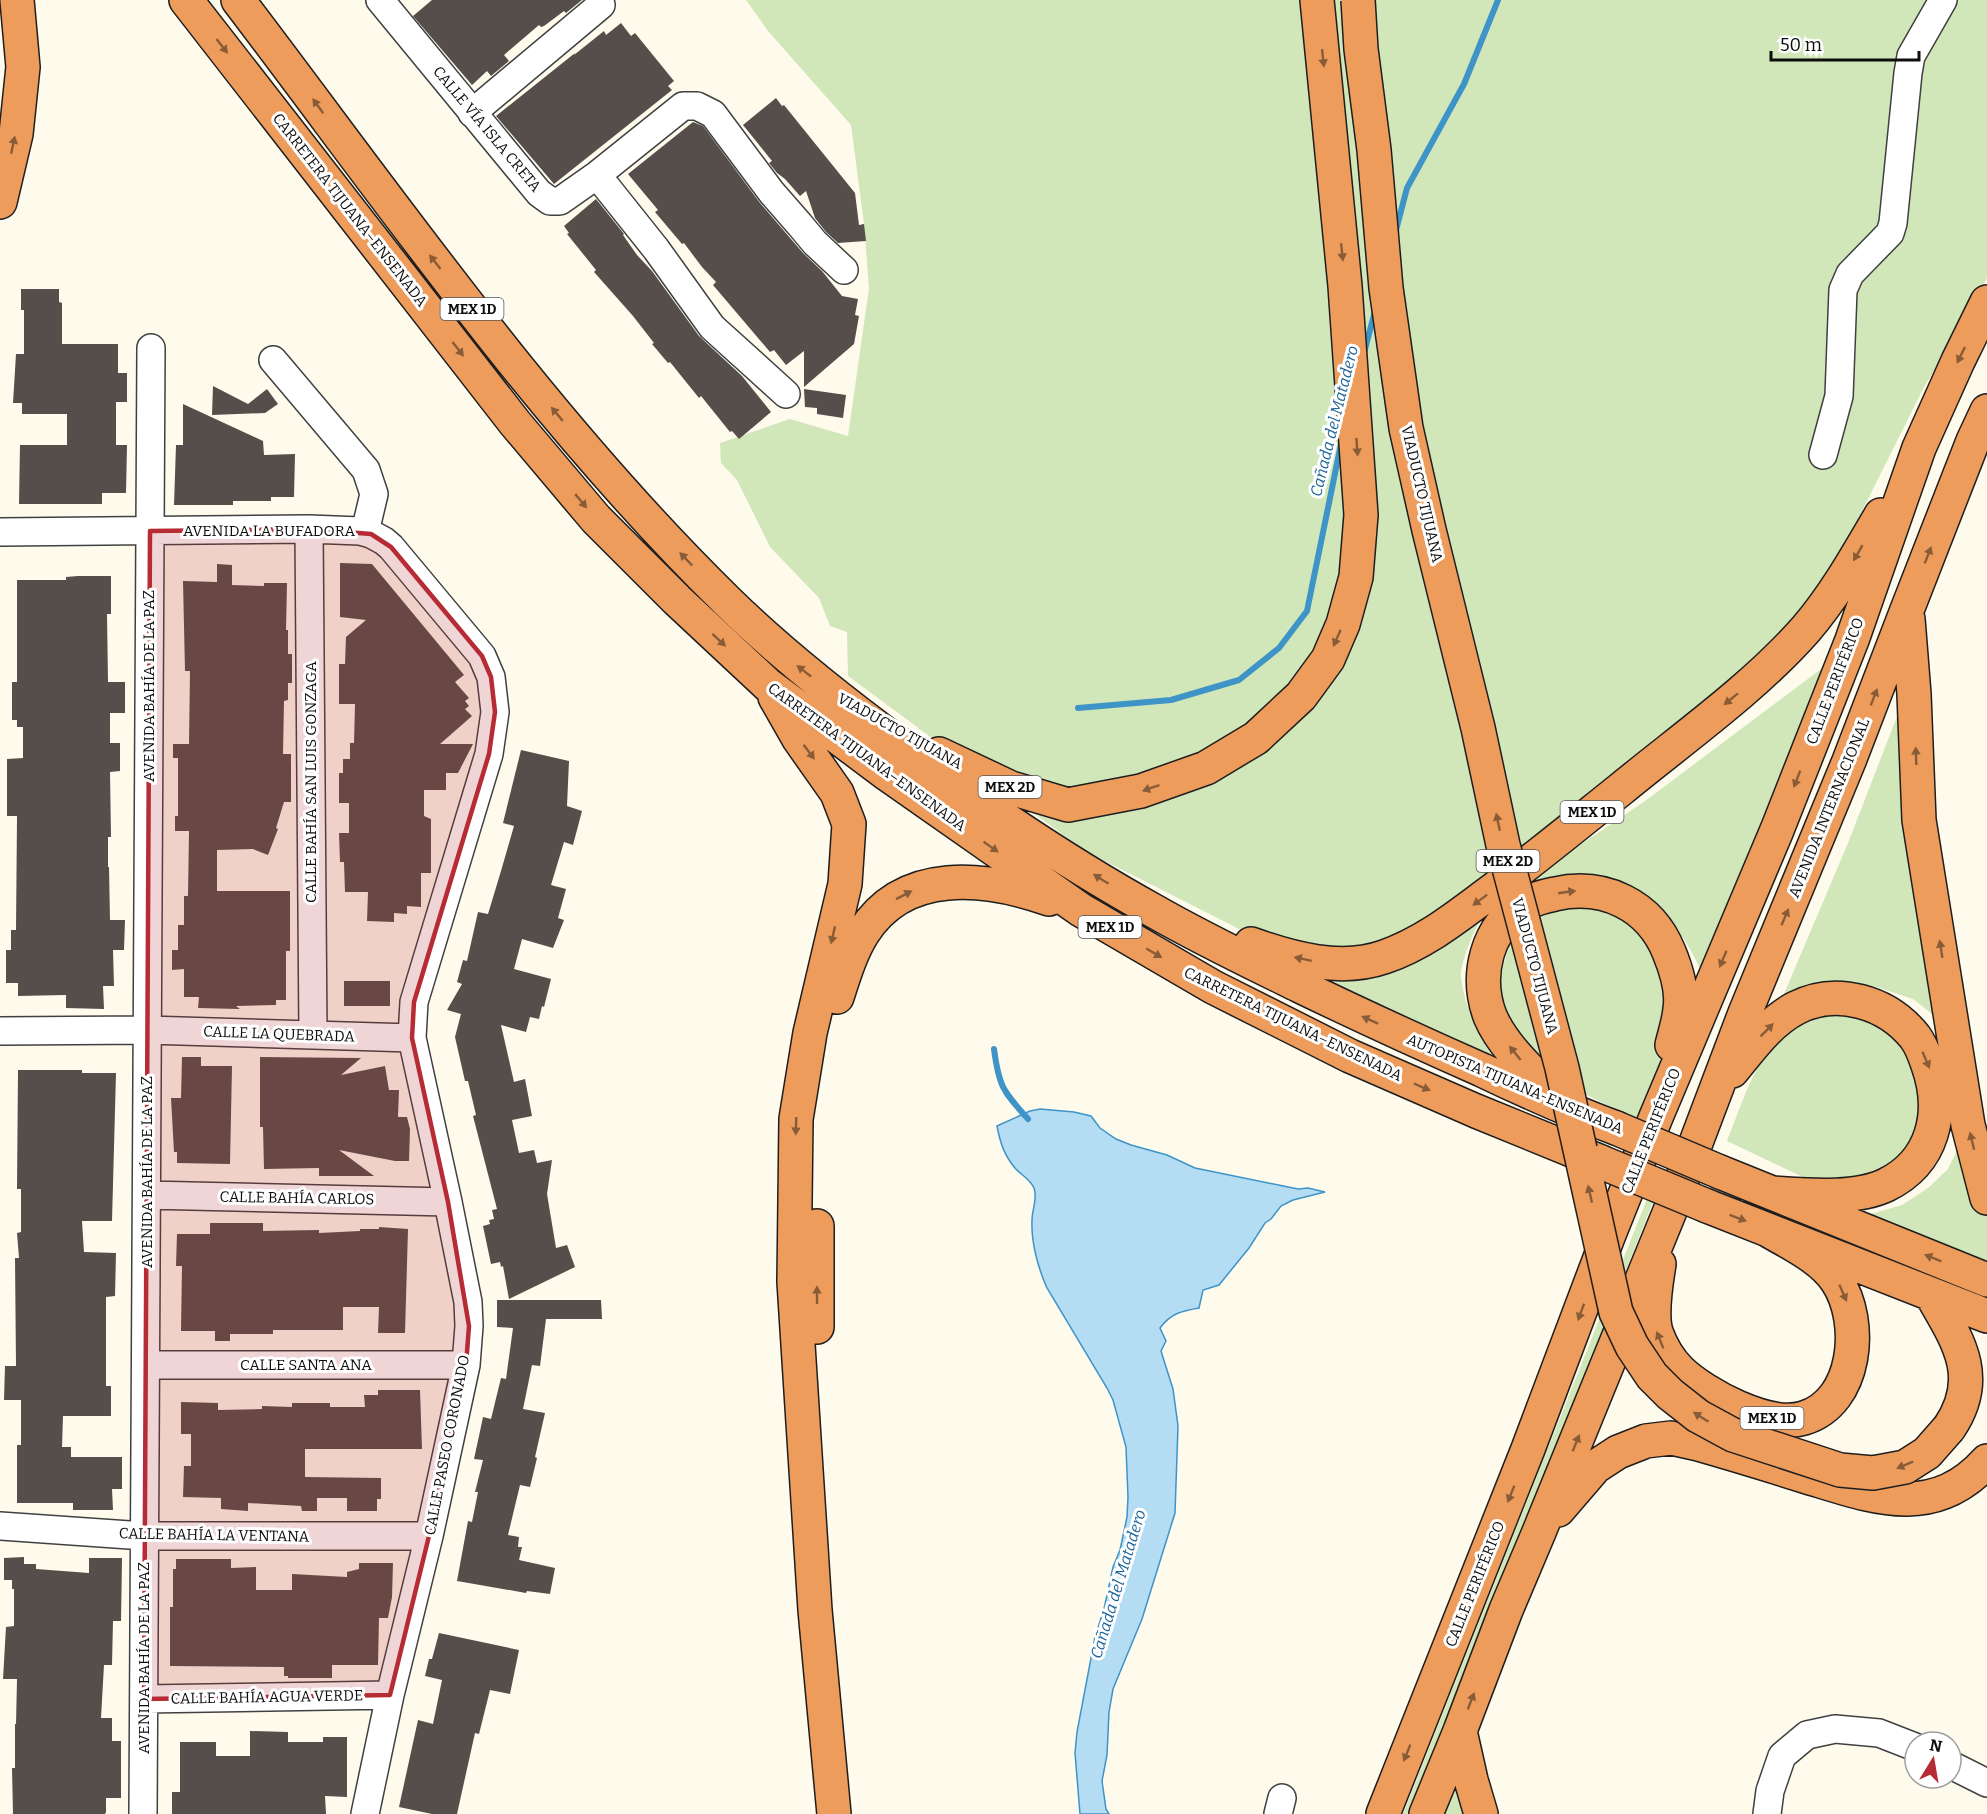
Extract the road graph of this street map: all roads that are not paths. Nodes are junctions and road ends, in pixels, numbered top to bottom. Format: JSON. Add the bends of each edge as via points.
{"nodes":[{"id":1,"x":2,"y":0,"type":"edge"},
{"id":2,"x":17,"y":0,"type":"edge"},
{"id":3,"x":186,"y":0,"type":"edge"},
{"id":4,"x":238,"y":0,"type":"edge"},
{"id":5,"x":1317,"y":0,"type":"edge"},
{"id":6,"x":1358,"y":0,"type":"edge"},
{"id":7,"x":1943,"y":0,"type":"edge"},
{"id":8,"x":388,"y":3,"type":"edge"},
{"id":9,"x":600,"y":5,"type":"dead end"},
{"id":10,"x":2,"y":69,"type":"edge"},
{"id":11,"x":472,"y":113,"type":"junction"},
{"id":12,"x":597,"y":175,"type":"junction"},
{"id":13,"x":0,"y":202,"type":"edge"},
{"id":14,"x":844,"y":270,"type":"dead end"},
{"id":15,"x":1987,"y":302,"type":"edge"},
{"id":16,"x":151,"y":348,"type":"dead end"},
{"id":17,"x":273,"y":360,"type":"dead end"},
{"id":18,"x":786,"y":394,"type":"dead end"},
{"id":19,"x":1987,"y":411,"type":"edge"},
{"id":20,"x":1919,"y":448,"type":"junction"},
{"id":21,"x":1823,"y":454,"type":"dead end"},
{"id":22,"x":309,"y":529,"type":"junction"},
{"id":23,"x":150,"y":531,"type":"junction"},
{"id":24,"x":0,"y":532,"type":"edge"},
{"id":25,"x":365,"y":532,"type":"junction"},
{"id":26,"x":1907,"y":610,"type":"junction"},
{"id":27,"x":768,"y":685,"type":"junction"},
{"id":28,"x":831,"y":692,"type":"junction"},
{"id":29,"x":1081,"y":910,"type":"junction"},
{"id":30,"x":1151,"y":910,"type":"junction"},
{"id":31,"x":147,"y":1030,"type":"junction"},
{"id":32,"x":0,"y":1032,"type":"edge"},
{"id":33,"x":313,"y":1035,"type":"junction"},
{"id":34,"x":412,"y":1038,"type":"junction"},
{"id":35,"x":1716,"y":1091,"type":"junction"},
{"id":36,"x":1570,"y":1111,"type":"junction"},
{"id":37,"x":1656,"y":1117,"type":"junction"},
{"id":38,"x":1773,"y":1193,"type":"junction"},
{"id":39,"x":147,"y":1195,"type":"junction"},
{"id":40,"x":1987,"y":1198,"type":"edge"},
{"id":41,"x":448,"y":1202,"type":"junction"},
{"id":42,"x":1672,"y":1206,"type":"junction"},
{"id":43,"x":1768,"y":1230,"type":"junction"},
{"id":44,"x":1987,"y":1280,"type":"edge"},
{"id":45,"x":1931,"y":1294,"type":"junction"},
{"id":46,"x":1987,"y":1316,"type":"edge"},
{"id":47,"x":146,"y":1365,"type":"junction"},
{"id":48,"x":466,"y":1365,"type":"junction"},
{"id":49,"x":1987,"y":1461,"type":"edge"},
{"id":50,"x":0,"y":1526,"type":"edge"},
{"id":51,"x":1539,"y":1532,"type":"junction"},
{"id":52,"x":144,"y":1536,"type":"junction"},
{"id":53,"x":429,"y":1536,"type":"junction"},
{"id":54,"x":390,"y":1695,"type":"junction"},
{"id":55,"x":144,"y":1699,"type":"junction"},
{"id":56,"x":1460,"y":1731,"type":"junction"},
{"id":57,"x":1903,"y":1742,"type":"edge"},
{"id":58,"x":1963,"y":1771,"type":"edge"},
{"id":59,"x":1987,"y":1783,"type":"edge"},
{"id":60,"x":143,"y":1814,"type":"edge"},
{"id":61,"x":366,"y":1814,"type":"edge"},
{"id":62,"x":834,"y":1814,"type":"edge"},
{"id":63,"x":850,"y":1814,"type":"edge"},
{"id":64,"x":1383,"y":1814,"type":"edge"},
{"id":65,"x":1426,"y":1814,"type":"edge"},
{"id":66,"x":1481,"y":1814,"type":"edge"},
{"id":67,"x":1767,"y":1814,"type":"edge"}],
"edges":[{"from":1,"to":10,"type":"highway"},
{"from":13,"to":2,"type":"highway","one_way":true,"via":[[16,134],[22,76]]},
{"from":3,"to":27,"type":"highway","name":"CARRETERA TIJUANA–ENSENADA","number":"MEX 1D","one_way":true,"via":[[515,423],[596,519]]},
{"from":28,"to":4,"type":"highway","name":"CARRETERA TIJUANA–ENSENADA","number":"MEX 1D","one_way":true,"via":[[727,602],[603,470],[410,230]]},
{"from":5,"to":28,"type":"highway","name":"VIADUCTO TIJUANA","number":"MEX 2D","one_way":true,"via":[[1345,286],[1361,515],[1356,578],[1328,659],[1301,696],[1256,738],[1206,768],[1141,791],[1068,805],[1011,788],[946,758]]},
{"from":45,"to":6,"type":"highway","name":"VIADUCTO TIJUANA","number":"MEX 2D","one_way":true,"bridge":true,"via":[[1965,1361],[1966,1382],[1960,1405],[1949,1428],[1927,1453],[1905,1467],[1873,1473],[1840,1470],[1733,1435],[1698,1416],[1652,1376],[1616,1312],[1562,1068],[1503,845],[1406,428],[1386,288]]},
{"from":7,"to":21,"type":"street","via":[[1911,56],[1890,233],[1850,274],[1843,290],[1839,396]]},
{"from":8,"to":11,"type":"street","name":"CALLE VÍA ISLA CRETA"},
{"from":9,"to":11,"type":"street"},
{"from":11,"to":12,"type":"street","name":"CALLE VÍA ISLA CRETA","via":[[539,194],[550,201],[560,201]]},
{"from":12,"to":14,"type":"street","name":"CALLE VÍA ISLA CRETA","via":[[683,106],[697,106],[712,114],[772,193]]},
{"from":12,"to":18,"type":"street","via":[[712,327]]},
{"from":15,"to":20,"type":"highway","number":"MEX 1D","one_way":true},
{"from":16,"to":23,"type":"street","name":"AVENIDA BAHÍA DE LA PAZ"},
{"from":17,"to":25,"type":"street","via":[[366,470],[374,494]]},
{"from":26,"to":19,"type":"highway","name":"AVENIDA INTERNACIONAL","number":"MEX 1D","one_way":true},
{"from":20,"to":30,"type":"highway","number":"MEX 1D","one_way":true,"via":[[1839,586],[1770,668],[1517,872],[1415,945],[1383,958],[1328,963],[1268,950]]},
{"from":20,"to":37,"type":"highway","name":"CALLE PERIFÉRICO","one_way":true,"via":[[1852,640],[1786,809]]},
{"from":22,"to":23,"type":"street","name":"AVENIDA LA BUFADORA"},
{"from":22,"to":25,"type":"street","name":"AVENIDA LA BUFADORA"},
{"from":22,"to":33,"type":"street","name":"CALLE BAHÍA SAN LUIS GONZAGA"},
{"from":23,"to":24,"type":"street","name":"AVENIDA LA BUFADORA"},
{"from":23,"to":31,"type":"street","name":"AVENIDA BAHÍA DE LA PAZ"},
{"from":25,"to":34,"type":"street","name":"AVENIDA LA BUFADORA","via":[[391,547],[482,656],[491,677],[495,712],[489,754],[414,1002]]},
{"from":35,"to":26,"type":"highway","name":"AVENIDA INTERNACIONAL","number":"MEX 1D","one_way":true},
{"from":40,"to":26,"type":"highway","one_way":true,"via":[[1968,1125],[1919,820]]},
{"from":27,"to":29,"type":"highway","name":"CARRETERA TIJUANA–ENSENADA","number":"MEX 1D","one_way":true},
{"from":27,"to":62,"type":"highway","one_way":true,"via":[[799,739],[837,792],[849,824],[845,884],[810,1033],[796,1119],[794,1282],[815,1610]]},
{"from":30,"to":28,"type":"highway","name":"CARRETERA TIJUANA–ENSENADA","number":"MEX 1D","one_way":true,"via":[[1035,839]]},
{"from":29,"to":43,"type":"highway","name":"CARRETERA TIJUANA–ENSENADA","number":"MEX 1D","one_way":true,"bridge":true,"via":[[1213,987],[1350,1056]]},
{"from":63,"to":29,"type":"highway","one_way":true,"via":[[832,1614],[817,1371],[818,1093],[831,1011],[863,932],[899,896],[936,883],[997,884]]},
{"from":36,"to":30,"type":"highway","name":"AUTOPISTA TIJUANA-ENSENADA","one_way":true,"via":[[1362,1017]]},
{"from":31,"to":32,"type":"street","name":"CALLE LA QUEBRADA"},
{"from":31,"to":33,"type":"street","name":"CALLE LA QUEBRADA"},
{"from":31,"to":39,"type":"street","name":"AVENIDA BAHÍA DE LA PAZ"},
{"from":33,"to":34,"type":"street","name":"CALLE LA QUEBRADA"},
{"from":34,"to":41,"type":"street","name":"CALLE PASEO CORONADO"},
{"from":35,"to":38,"type":"highway","one_way":true,"via":[[1768,1027],[1796,1008],[1821,998],[1851,999],[1876,1006],[1916,1038],[1935,1084],[1934,1132],[1908,1172],[1884,1186],[1855,1193]]},
{"from":35,"to":42,"type":"highway","name":"AVENIDA INTERNACIONAL","number":"MEX 1D"},
{"from":36,"to":37,"type":"highway","one_way":true,"via":[[1505,1040],[1491,1017],[1483,975],[1492,938],[1525,904],[1571,891],[1600,892],[1639,910],[1653,924],[1677,971],[1681,1007]]},
{"from":36,"to":38,"type":"highway","name":"AUTOPISTA TIJUANA-ENSENADA","bridge":true},
{"from":37,"to":64,"type":"highway","name":"CALLE PERIFÉRICO","one_way":true},
{"from":44,"to":38,"type":"highway","name":"AUTOPISTA TIJUANA-ENSENADA","one_way":true},
{"from":39,"to":41,"type":"street","name":"CALLE BAHÍA CARLOS"},
{"from":39,"to":47,"type":"street","name":"AVENIDA BAHÍA DE LA PAZ"},
{"from":41,"to":48,"type":"street","name":"CALLE PASEO CORONADO","via":[[468,1302]]},
{"from":43,"to":42,"type":"highway","number":"MEX 1D","one_way":true,"via":[[1823,1264],[1846,1297],[1850,1317],[1851,1361],[1844,1380],[1836,1397],[1803,1419],[1786,1421],[1734,1407],[1706,1392],[1679,1370],[1663,1349],[1655,1328],[1655,1290]]},
{"from":51,"to":42,"type":"highway","one_way":true},
{"from":43,"to":45,"type":"highway"},
{"from":45,"to":46,"type":"highway"},
{"from":47,"to":48,"type":"street","name":"CALLE SANTA ANA"},
{"from":47,"to":52,"type":"street","name":"AVENIDA BAHÍA DE LA PAZ"},
{"from":48,"to":53,"type":"street","name":"CALLE PASEO CORONADO"},
{"from":49,"to":51,"type":"highway","via":[[1951,1490],[1899,1500],[1867,1495],[1698,1444],[1671,1438],[1646,1441],[1595,1467]]},
{"from":50,"to":52,"type":"street","name":"CALLE BAHÍA LA VENTANA"},
{"from":56,"to":51,"type":"highway","one_way":true},
{"from":52,"to":53,"type":"street","name":"CALLE BAHÍA LA VENTANA"},
{"from":52,"to":55,"type":"street","name":"AVENIDA BAHÍA DE LA PAZ"},
{"from":53,"to":54,"type":"street","name":"CALLE PASEO CORONADO"},
{"from":54,"to":55,"type":"street","name":"CALLE BAHÍA AGUA VERDE"},
{"from":54,"to":61,"type":"street","name":"CALLE PASEO CORONADO"},
{"from":55,"to":60,"type":"street","name":"AVENIDA BAHÍA DE LA PAZ"},
{"from":56,"to":65,"type":"highway"},
{"from":56,"to":66,"type":"highway"},
{"from":57,"to":67,"type":"street","via":[[1879,1733],[1835,1729],[1808,1735],[1782,1756]]},
{"from":58,"to":59,"type":"street"}]}
